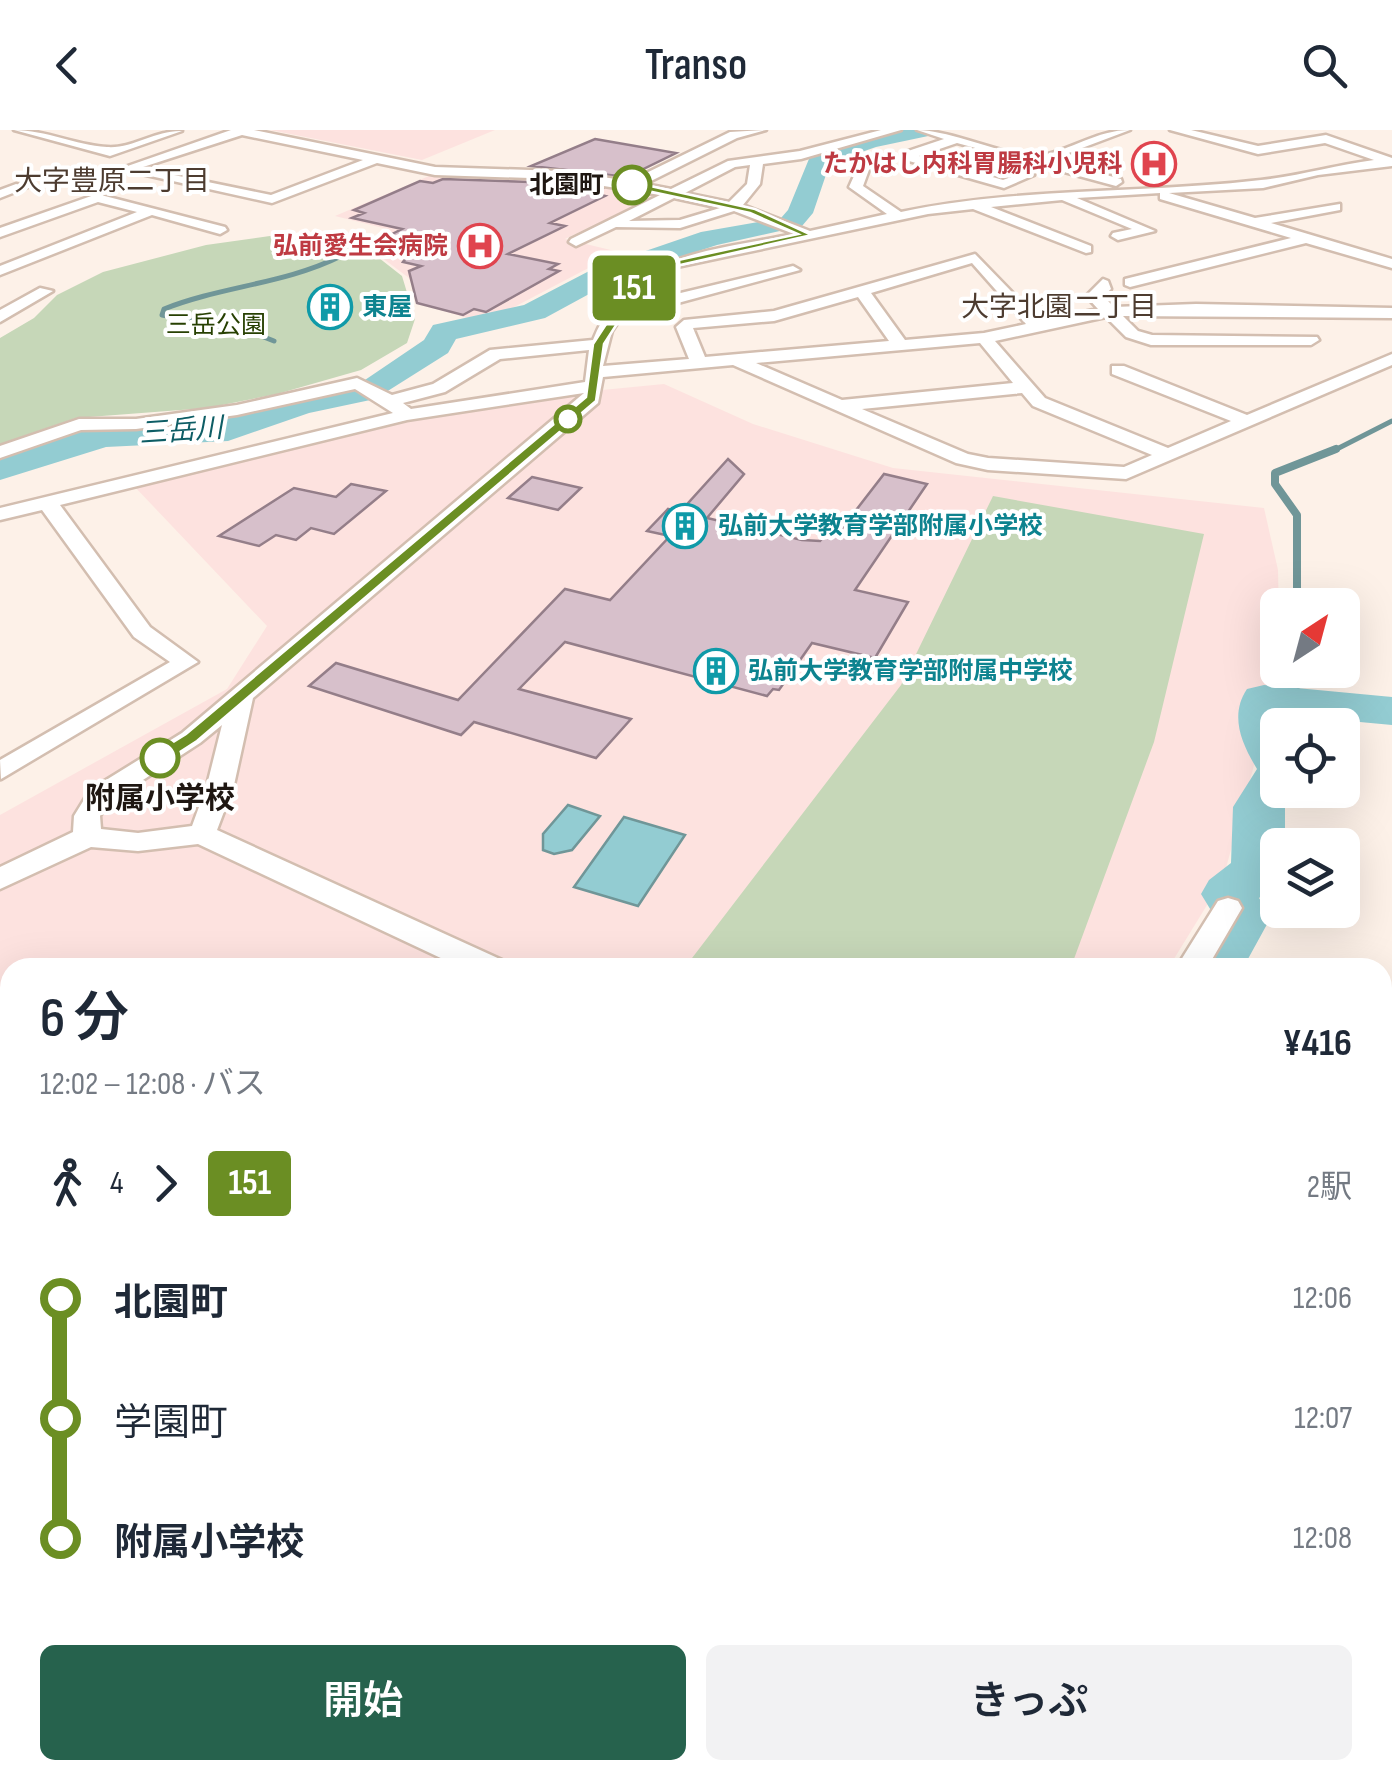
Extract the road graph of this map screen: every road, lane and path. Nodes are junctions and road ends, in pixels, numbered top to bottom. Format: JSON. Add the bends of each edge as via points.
{"nodes":[{"id":1,"x":20,"y":130,"type":"edge"},
{"id":2,"x":178,"y":130,"type":"edge"},
{"id":3,"x":239,"y":130,"type":"edge"},
{"id":4,"x":760,"y":130,"type":"edge"},
{"id":5,"x":895,"y":130,"type":"edge"},
{"id":6,"x":1124,"y":130,"type":"edge"},
{"id":7,"x":1176,"y":130,"type":"edge"},
{"id":8,"x":926,"y":131,"type":"edge"},
{"id":9,"x":958,"y":139,"type":"junction"},
{"id":10,"x":1217,"y":140,"type":"junction"},
{"id":11,"x":1184,"y":149,"type":"dead end"},
{"id":12,"x":376,"y":159,"type":"junction"},
{"id":13,"x":1036,"y":160,"type":"junction"},
{"id":14,"x":1391,"y":162,"type":"edge"},
{"id":15,"x":757,"y":163,"type":"junction"},
{"id":16,"x":1053,"y":165,"type":"junction"},
{"id":17,"x":864,"y":168,"type":"dead end"},
{"id":18,"x":632,"y":185,"type":"junction"},
{"id":19,"x":21,"y":187,"type":"dead end"},
{"id":20,"x":1140,"y":189,"type":"junction"},
{"id":21,"x":0,"y":194,"type":"edge"},
{"id":22,"x":673,"y":194,"type":"junction"},
{"id":23,"x":1055,"y":196,"type":"junction"},
{"id":24,"x":971,"y":204,"type":"junction"},
{"id":25,"x":734,"y":207,"type":"junction"},
{"id":26,"x":1336,"y":207,"type":"dead end"},
{"id":27,"x":151,"y":211,"type":"junction"},
{"id":28,"x":897,"y":215,"type":"junction"},
{"id":29,"x":613,"y":222,"type":"junction"},
{"id":30,"x":1254,"y":222,"type":"junction"},
{"id":31,"x":220,"y":230,"type":"dead end"},
{"id":32,"x":0,"y":233,"type":"edge"},
{"id":33,"x":808,"y":235,"type":"junction"},
{"id":34,"x":1118,"y":236,"type":"dead end"},
{"id":35,"x":1308,"y":239,"type":"junction"},
{"id":36,"x":576,"y":242,"type":"dead end"},
{"id":37,"x":748,"y":247,"type":"junction"},
{"id":38,"x":1086,"y":249,"type":"dead end"},
{"id":39,"x":1392,"y":264,"type":"edge"},
{"id":40,"x":0,"y":271,"type":"edge"},
{"id":41,"x":0,"y":282,"type":"edge"},
{"id":42,"x":1130,"y":282,"type":"dead end"},
{"id":43,"x":1102,"y":284,"type":"dead end"},
{"id":44,"x":861,"y":290,"type":"junction"},
{"id":45,"x":630,"y":292,"type":"junction"},
{"id":46,"x":1106,"y":312,"type":"junction"},
{"id":47,"x":1392,"y":313,"type":"edge"},
{"id":48,"x":0,"y":317,"type":"edge"},
{"id":49,"x":1035,"y":326,"type":"junction"},
{"id":50,"x":984,"y":338,"type":"junction"},
{"id":51,"x":1311,"y":340,"type":"dead end"},
{"id":52,"x":599,"y":344,"type":"junction"},
{"id":53,"x":900,"y":346,"type":"junction"},
{"id":54,"x":1392,"y":358,"type":"edge"},
{"id":55,"x":731,"y":359,"type":"junction"},
{"id":56,"x":698,"y":361,"type":"junction"},
{"id":57,"x":1118,"y":370,"type":"dead end"},
{"id":58,"x":596,"y":379,"type":"junction"},
{"id":59,"x":1026,"y":387,"type":"junction"},
{"id":60,"x":389,"y":402,"type":"junction"},
{"id":61,"x":840,"y":406,"type":"junction"},
{"id":62,"x":407,"y":415,"type":"junction"},
{"id":63,"x":1247,"y":421,"type":"junction"},
{"id":64,"x":0,"y":452,"type":"edge"},
{"id":65,"x":1168,"y":456,"type":"junction"},
{"id":66,"x":47,"y":502,"type":"junction"},
{"id":67,"x":0,"y":514,"type":"edge"},
{"id":68,"x":242,"y":695,"type":"junction"},
{"id":69,"x":2,"y":770,"type":"edge"},
{"id":70,"x":201,"y":834,"type":"junction"},
{"id":71,"x":87,"y":837,"type":"junction"},
{"id":72,"x":0,"y":879,"type":"edge"},
{"id":73,"x":1228,"y":908,"type":"dead end"},
{"id":74,"x":469,"y":958,"type":"edge"},
{"id":75,"x":1197,"y":958,"type":"edge"}],
"edges":[{"from":1,"to":2,"type":"street","via":[[110,152]]},
{"from":3,"to":12,"type":"street"},
{"from":3,"to":12,"type":"street","via":[[125,169],[272,199]]},
{"from":4,"to":18,"type":"street","via":[[734,135]]},
{"from":5,"to":15,"type":"street"},
{"from":6,"to":13,"type":"street"},
{"from":7,"to":10,"type":"street"},
{"from":8,"to":9,"type":"street"},
{"from":9,"to":13,"type":"street"},
{"from":9,"to":16,"type":"street","via":[[906,156],[1004,184]]},
{"from":10,"to":11,"type":"street"},
{"from":10,"to":14,"type":"street","via":[[1258,150],[1326,139]]},
{"from":12,"to":18,"type":"street","via":[[455,174]]},
{"from":13,"to":16,"type":"street"},
{"from":14,"to":20,"type":"street","via":[[1263,184]]},
{"from":15,"to":22,"type":"street","via":[[732,164]]},
{"from":15,"to":25,"type":"street","via":[[757,180]]},
{"from":16,"to":20,"type":"street"},
{"from":17,"to":28,"type":"street","via":[[856,188]]},
{"from":18,"to":22,"type":"street"},
{"from":19,"to":21,"type":"street"},
{"from":20,"to":23,"type":"street"},
{"from":20,"to":30,"type":"street"},
{"from":22,"to":25,"type":"street"},
{"from":22,"to":29,"type":"street"},
{"from":23,"to":24,"type":"street"},
{"from":23,"to":34,"type":"street","via":[[1148,231]]},
{"from":24,"to":28,"type":"street"},
{"from":24,"to":38,"type":"street"},
{"from":25,"to":29,"type":"street","via":[[644,228]]},
{"from":25,"to":33,"type":"street"},
{"from":26,"to":30,"type":"street"},
{"from":27,"to":31,"type":"street"},
{"from":27,"to":32,"type":"street","via":[[97,198]]},
{"from":27,"to":40,"type":"street"},
{"from":28,"to":33,"type":"street"},
{"from":29,"to":36,"type":"street"},
{"from":30,"to":35,"type":"street"},
{"from":33,"to":37,"type":"street"},
{"from":35,"to":39,"type":"street"},
{"from":35,"to":42,"type":"street"},
{"from":37,"to":45,"type":"street","via":[[672,264]]},
{"from":37,"to":45,"type":"street","via":[[798,273],[663,302]]},
{"from":41,"to":48,"type":"street","via":[[45,292]]},
{"from":43,"to":46,"type":"street","via":[[1094,296]]},
{"from":44,"to":49,"type":"street","via":[[975,258]]},
{"from":44,"to":53,"type":"street"},
{"from":44,"to":56,"type":"street","via":[[742,322],[690,323],[684,327]]},
{"from":45,"to":52,"type":"street"},
{"from":46,"to":47,"type":"street"},
{"from":46,"to":49,"type":"street"},
{"from":46,"to":51,"type":"street","via":[[1150,340]]},
{"from":49,"to":50,"type":"street"},
{"from":50,"to":53,"type":"street"},
{"from":50,"to":59,"type":"street"},
{"from":52,"to":58,"type":"street"},
{"from":52,"to":60,"type":"street","via":[[496,354],[439,388]]},
{"from":53,"to":55,"type":"street"},
{"from":54,"to":63,"type":"street"},
{"from":55,"to":56,"type":"street"},
{"from":55,"to":61,"type":"street"},
{"from":56,"to":58,"type":"street"},
{"from":57,"to":63,"type":"street"},
{"from":58,"to":62,"type":"street"},
{"from":58,"to":68,"type":"street","via":[[592,398]]},
{"from":59,"to":61,"type":"street"},
{"from":59,"to":65,"type":"street","via":[[1039,402]]},
{"from":60,"to":62,"type":"street"},
{"from":60,"to":64,"type":"street","via":[[357,383],[238,410],[79,426]]},
{"from":61,"to":65,"type":"street","via":[[988,464],[1126,473]]},
{"from":62,"to":66,"type":"street"},
{"from":63,"to":65,"type":"street"},
{"from":66,"to":67,"type":"street"},
{"from":66,"to":69,"type":"street","via":[[142,632],[186,662]]},
{"from":68,"to":70,"type":"street","via":[[216,810]]},
{"from":68,"to":71,"type":"street","via":[[192,738],[99,796],[87,816]]},
{"from":70,"to":71,"type":"street","via":[[138,842]]},
{"from":70,"to":74,"type":"street"},
{"from":71,"to":72,"type":"street"},
{"from":73,"to":75,"type":"street"}]}
